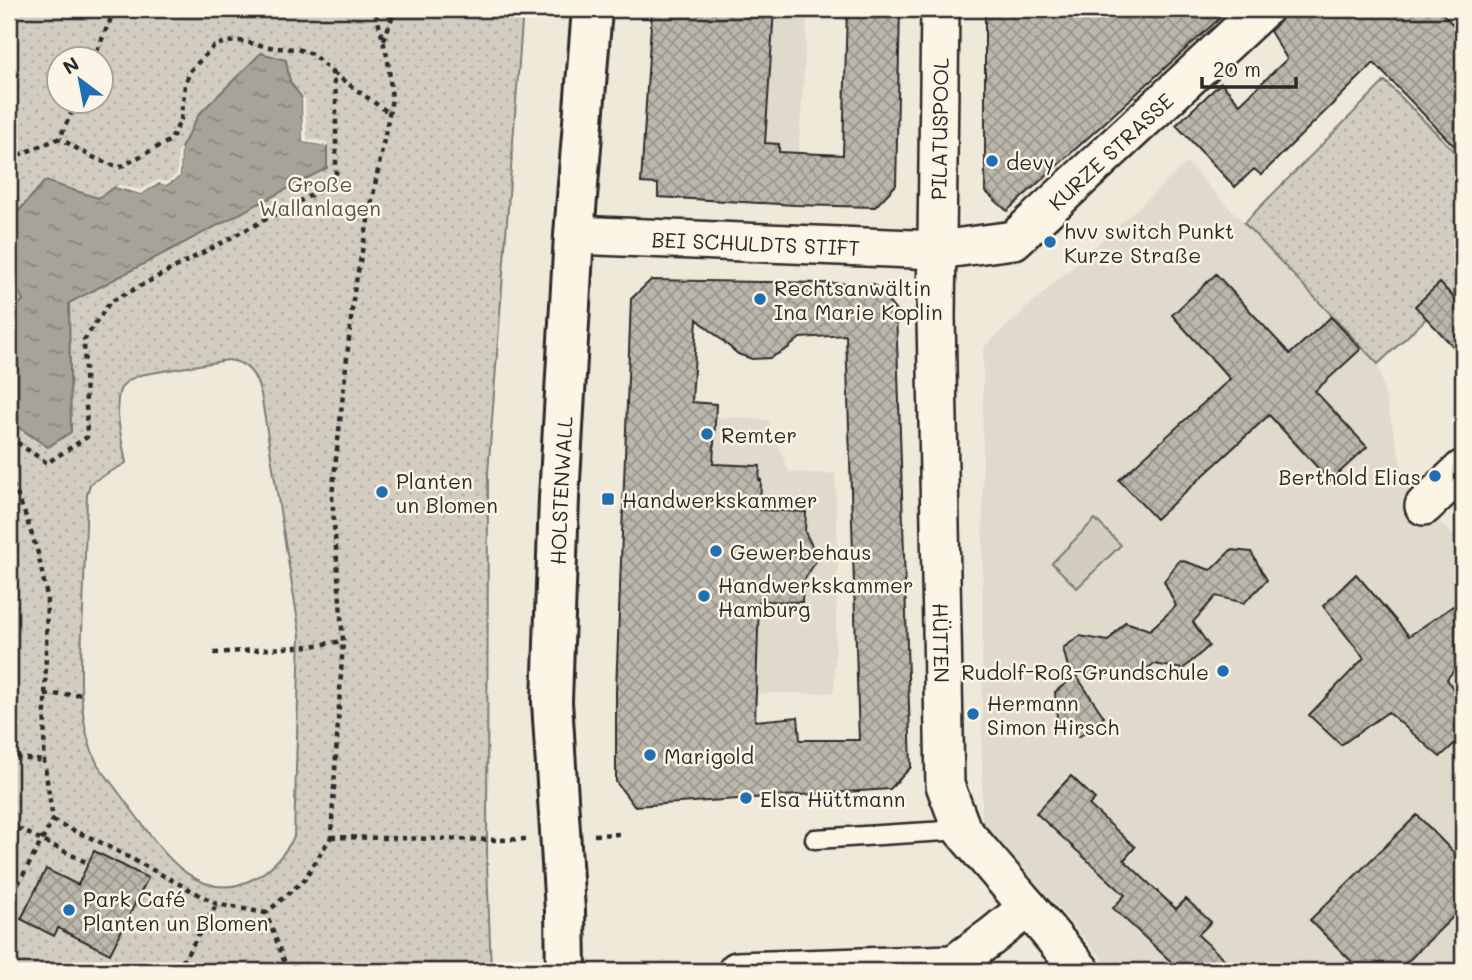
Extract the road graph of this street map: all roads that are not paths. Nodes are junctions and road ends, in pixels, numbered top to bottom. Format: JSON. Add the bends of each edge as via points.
{"nodes":[{"id":1,"x":592,"y":9,"type":"edge"},
{"id":2,"x":940,"y":9,"type":"edge"},
{"id":3,"x":1263,"y":9,"type":"edge"},
{"id":4,"x":574,"y":235,"type":"junction"},
{"id":5,"x":938,"y":250,"type":"junction"},
{"id":6,"x":1463,"y":469,"type":"edge"},
{"id":7,"x":1424,"y":506,"type":"dead end"},
{"id":8,"x":962,"y":830,"type":"junction"},
{"id":9,"x":815,"y":839,"type":"dead end"},
{"id":10,"x":1028,"y":907,"type":"junction"},
{"id":11,"x":954,"y":967,"type":"edge"},
{"id":12,"x":566,"y":971,"type":"edge"},
{"id":13,"x":737,"y":971,"type":"edge"},
{"id":14,"x":1081,"y":971,"type":"edge"}],
"edges":[{"from":1,"to":4,"type":"main road","name":"HOLSTENWALL"},
{"from":2,"to":5,"type":"street","name":"PILATUSPOOL"},
{"from":3,"to":5,"type":"street","name":"KURZE STRASSE","via":[[1014,240]]},
{"from":4,"to":5,"type":"street","name":"BEI SCHULDTS STIFT"},
{"from":4,"to":12,"type":"main road","name":"HOLSTENWALL","via":[[552,702]]},
{"from":5,"to":8,"type":"street","name":"HÜTTEN","via":[[945,785]]},
{"from":6,"to":7,"type":"street"},
{"from":8,"to":9,"type":"lane"},
{"from":8,"to":10,"type":"street","name":"HÜTTEN"},
{"from":10,"to":11,"type":"street"},
{"from":10,"to":14,"type":"street","name":"HÜTTEN"},
{"from":11,"to":13,"type":"street"}]}
